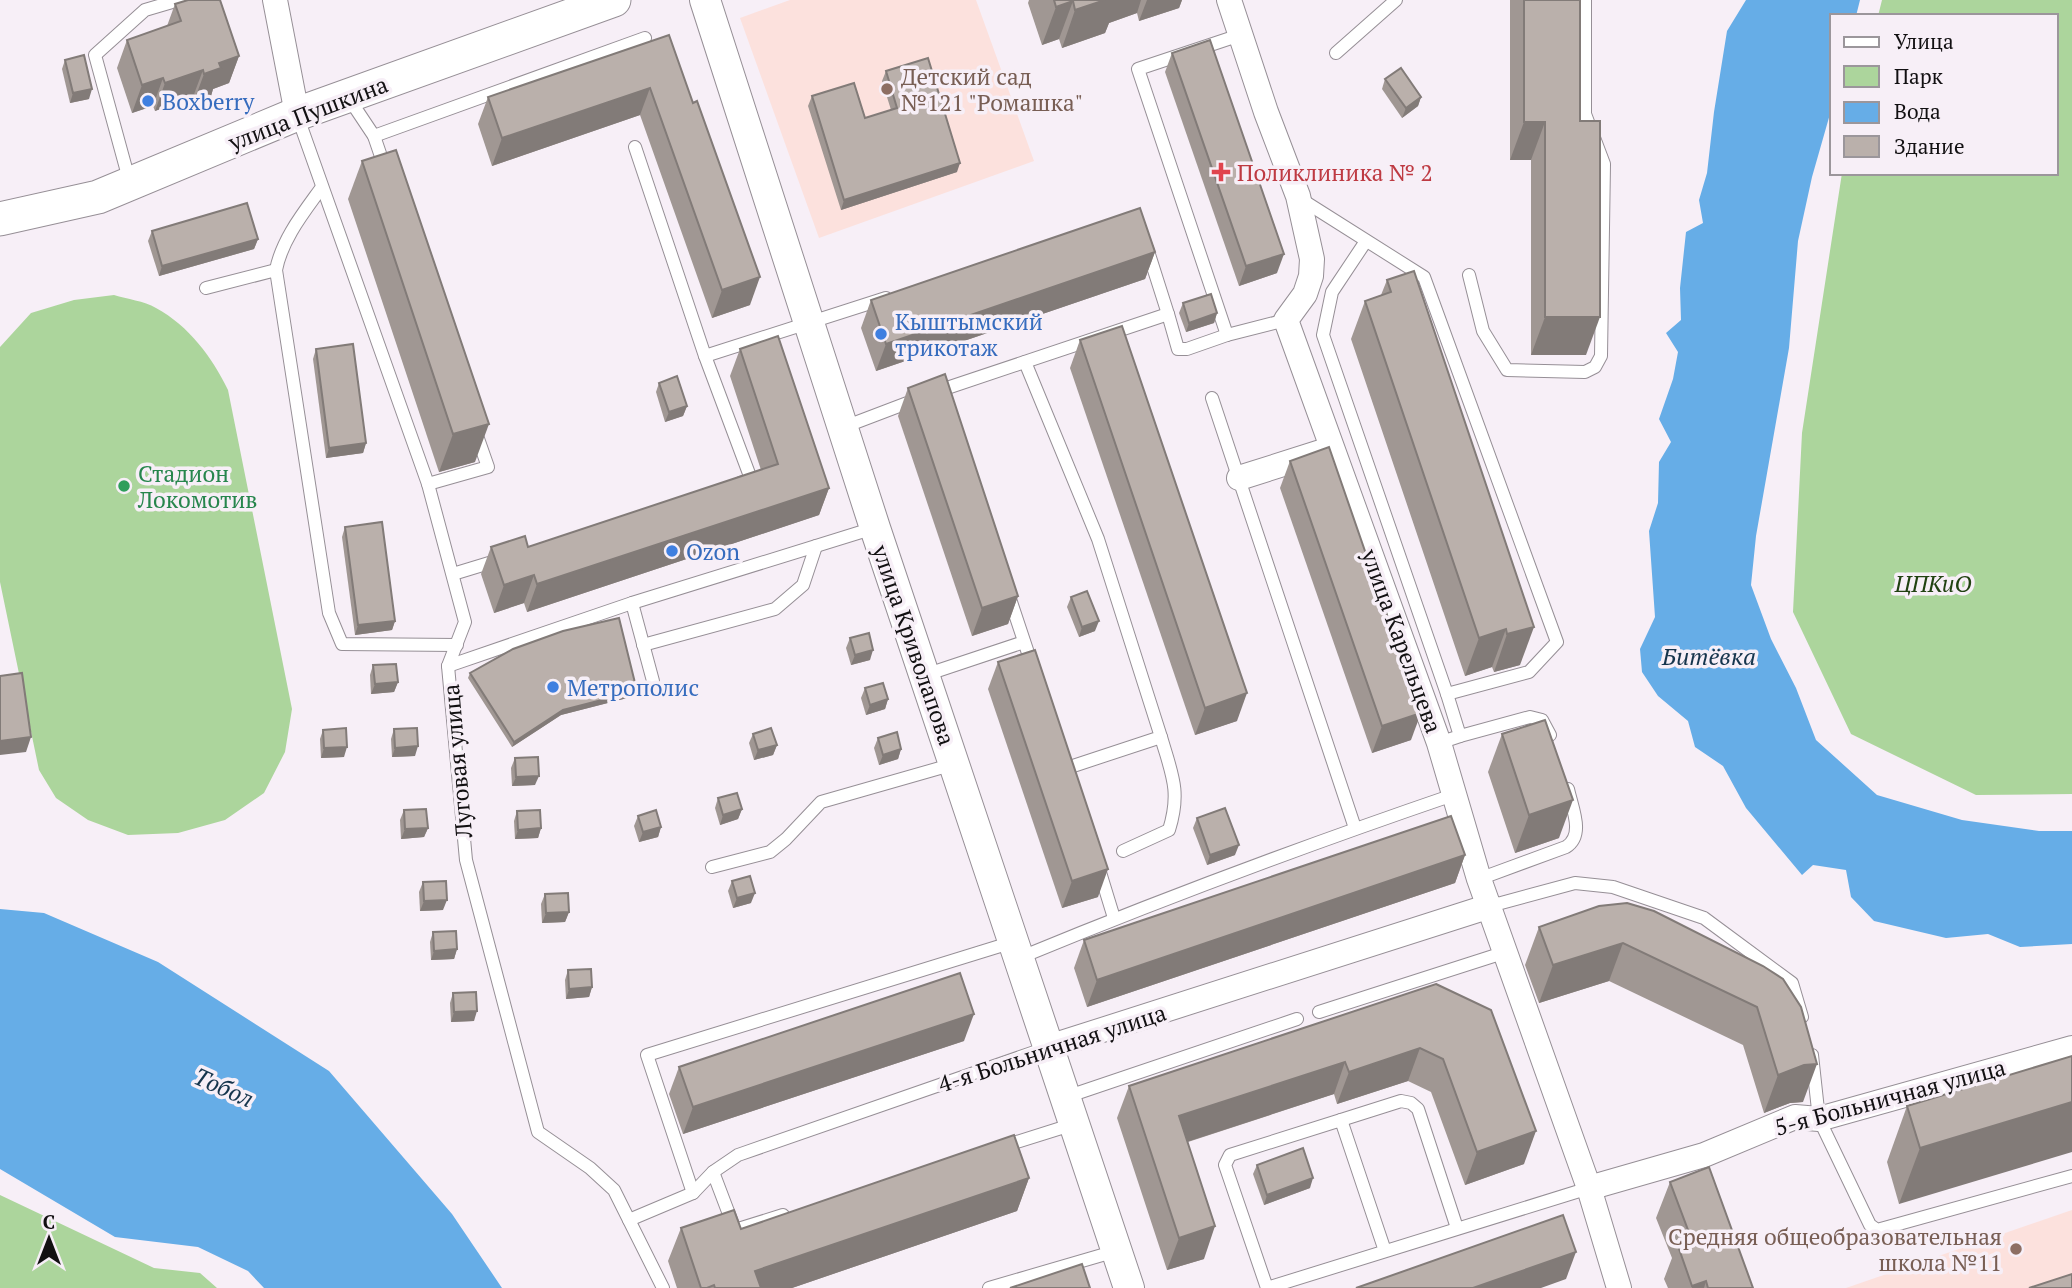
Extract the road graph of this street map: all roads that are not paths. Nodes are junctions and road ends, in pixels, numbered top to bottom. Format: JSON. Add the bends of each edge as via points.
{"nodes":[{"id":1,"x":178,"y":0,"type":"edge"},
{"id":2,"x":275,"y":0,"type":"edge"},
{"id":3,"x":614,"y":0,"type":"edge"},
{"id":4,"x":705,"y":0,"type":"edge"},
{"id":5,"x":1229,"y":0,"type":"edge"},
{"id":6,"x":1395,"y":0,"type":"edge"},
{"id":7,"x":1585,"y":0,"type":"edge"},
{"id":8,"x":1240,"y":34,"type":"junction"},
{"id":9,"x":645,"y":38,"type":"dead end"},
{"id":10,"x":1336,"y":53,"type":"dead end"},
{"id":11,"x":348,"y":97,"type":"junction"},
{"id":12,"x":296,"y":114,"type":"junction"},
{"id":13,"x":374,"y":136,"type":"junction"},
{"id":14,"x":635,"y":147,"type":"dead end"},
{"id":15,"x":131,"y":184,"type":"junction"},
{"id":16,"x":322,"y":187,"type":"junction"},
{"id":17,"x":392,"y":189,"type":"edge"},
{"id":18,"x":1298,"y":196,"type":"junction"},
{"id":19,"x":0,"y":219,"type":"edge"},
{"id":20,"x":1144,"y":240,"type":"edge"},
{"id":21,"x":1366,"y":241,"type":"junction"},
{"id":22,"x":276,"y":270,"type":"junction"},
{"id":23,"x":1469,"y":275,"type":"dead end"},
{"id":24,"x":206,"y":288,"type":"dead end"},
{"id":25,"x":897,"y":294,"type":"edge"},
{"id":26,"x":1305,"y":294,"type":"junction"},
{"id":27,"x":1331,"y":294,"type":"junction"},
{"id":28,"x":1168,"y":314,"type":"junction"},
{"id":29,"x":1286,"y":320,"type":"junction"},
{"id":30,"x":808,"y":324,"type":"junction"},
{"id":31,"x":1227,"y":335,"type":"junction"},
{"id":32,"x":705,"y":356,"type":"junction"},
{"id":33,"x":1025,"y":362,"type":"junction"},
{"id":34,"x":940,"y":390,"type":"junction"},
{"id":35,"x":1212,"y":398,"type":"dead end"},
{"id":36,"x":945,"y":403,"type":"edge"},
{"id":37,"x":470,"y":414,"type":"edge"},
{"id":38,"x":843,"y":427,"type":"junction"},
{"id":39,"x":1332,"y":449,"type":"junction"},
{"id":40,"x":1238,"y":478,"type":"junction"},
{"id":41,"x":428,"y":484,"type":"junction"},
{"id":42,"x":725,"y":488,"type":"edge"},
{"id":43,"x":875,"y":528,"type":"junction"},
{"id":44,"x":816,"y":545,"type":"junction"},
{"id":45,"x":518,"y":554,"type":"edge"},
{"id":46,"x":453,"y":574,"type":"junction"},
{"id":47,"x":1004,"y":582,"type":"edge"},
{"id":48,"x":632,"y":603,"type":"junction"},
{"id":49,"x":1024,"y":642,"type":"junction"},
{"id":50,"x":457,"y":645,"type":"junction"},
{"id":51,"x":643,"y":645,"type":"junction"},
{"id":52,"x":449,"y":666,"type":"junction"},
{"id":53,"x":924,"y":675,"type":"junction"},
{"id":54,"x":1037,"y":680,"type":"edge"},
{"id":55,"x":653,"y":681,"type":"dead end"},
{"id":56,"x":1447,"y":694,"type":"junction"},
{"id":57,"x":1161,"y":737,"type":"junction"},
{"id":58,"x":1449,"y":739,"type":"junction"},
{"id":59,"x":1555,"y":751,"type":"edge"},
{"id":60,"x":954,"y":764,"type":"junction"},
{"id":61,"x":1067,"y":768,"type":"edge"},
{"id":62,"x":1563,"y":774,"type":"edge"},
{"id":63,"x":1453,"y":795,"type":"junction"},
{"id":64,"x":1355,"y":828,"type":"junction"},
{"id":65,"x":1123,"y":851,"type":"dead end"},
{"id":66,"x":1094,"y":856,"type":"edge"},
{"id":67,"x":712,"y":867,"type":"dead end"},
{"id":68,"x":1479,"y":879,"type":"junction"},
{"id":69,"x":1490,"y":906,"type":"junction"},
{"id":70,"x":1114,"y":918,"type":"junction"},
{"id":71,"x":1016,"y":950,"type":"junction"},
{"id":72,"x":1506,"y":952,"type":"junction"},
{"id":73,"x":1319,"y":1012,"type":"dead end"},
{"id":74,"x":1297,"y":1019,"type":"dead end"},
{"id":75,"x":1049,"y":1047,"type":"junction"},
{"id":76,"x":2072,"y":1048,"type":"edge"},
{"id":77,"x":1070,"y":1110,"type":"junction"},
{"id":78,"x":1819,"y":1119,"type":"junction"},
{"id":79,"x":1341,"y":1120,"type":"junction"},
{"id":80,"x":983,"y":1153,"type":"edge"},
{"id":81,"x":713,"y":1172,"type":"junction"},
{"id":82,"x":2072,"y":1176,"type":"edge"},
{"id":83,"x":1589,"y":1188,"type":"junction"},
{"id":84,"x":693,"y":1193,"type":"junction"},
{"id":85,"x":800,"y":1209,"type":"edge"},
{"id":86,"x":629,"y":1220,"type":"junction"},
{"id":87,"x":1457,"y":1228,"type":"junction"},
{"id":88,"x":1117,"y":1251,"type":"junction"},
{"id":89,"x":1385,"y":1251,"type":"junction"},
{"id":90,"x":663,"y":1288,"type":"edge"},
{"id":91,"x":989,"y":1288,"type":"edge"},
{"id":92,"x":1129,"y":1288,"type":"edge"},
{"id":93,"x":1619,"y":1288,"type":"edge"}],
"edges":[{"from":1,"to":15,"type":"lane","via":[[145,10],[95,55]]},
{"from":2,"to":12,"type":"street"},
{"from":3,"to":11,"type":"main road","name":"улица Пушкина"},
{"from":4,"to":30,"type":"street","name":"улица Криволапова"},
{"from":5,"to":8,"type":"street"},
{"from":6,"to":10,"type":"lane"},
{"from":7,"to":23,"type":"lane","via":[[1585,114],[1604,164],[1601,356],[1595,367],[1585,372],[1507,370],[1483,331]]},
{"from":8,"to":18,"type":"street"},
{"from":8,"to":31,"type":"lane","via":[[1138,69]]},
{"from":9,"to":13,"type":"lane"},
{"from":11,"to":12,"type":"main road","name":"улица Пушкина"},
{"from":11,"to":13,"type":"lane"},
{"from":12,"to":15,"type":"main road","name":"улица Пушкина"},
{"from":12,"to":16,"type":"lane","name":"Луговая улица"},
{"from":13,"to":17,"type":"lane"},
{"from":14,"to":32,"type":"lane"},
{"from":15,"to":19,"type":"main road","name":"улица Пушкина","via":[[98,197]]},
{"from":16,"to":22,"type":"lane","via":[[298,220]]},
{"from":16,"to":41,"type":"lane","name":"Луговая улица"},
{"from":18,"to":21,"type":"lane"},
{"from":18,"to":26,"type":"street","via":[[1312,259]]},
{"from":20,"to":28,"type":"lane"},
{"from":21,"to":27,"type":"lane"},
{"from":21,"to":56,"type":"lane","via":[[1424,276],[1557,642],[1529,673]]},
{"from":22,"to":24,"type":"lane"},
{"from":22,"to":50,"type":"lane","via":[[329,614],[342,644]]},
{"from":25,"to":30,"type":"lane"},
{"from":26,"to":27,"type":"lane"},
{"from":26,"to":29,"type":"street"},
{"from":27,"to":56,"type":"lane","via":[[1323,335]]},
{"from":28,"to":31,"type":"lane","via":[[1178,349]]},
{"from":28,"to":33,"type":"lane"},
{"from":29,"to":31,"type":"lane"},
{"from":29,"to":39,"type":"street","name":"улица Карельцева"},
{"from":30,"to":32,"type":"lane"},
{"from":30,"to":38,"type":"street","name":"улица Криволапова"},
{"from":32,"to":42,"type":"lane","via":[[751,479]]},
{"from":33,"to":34,"type":"lane"},
{"from":33,"to":57,"type":"lane","via":[[1098,539]]},
{"from":34,"to":36,"type":"lane"},
{"from":34,"to":38,"type":"lane"},
{"from":35,"to":40,"type":"lane"},
{"from":37,"to":41,"type":"lane","via":[[488,467]]},
{"from":38,"to":43,"type":"street","name":"улица Криволапова"},
{"from":39,"to":40,"type":"street"},
{"from":39,"to":58,"type":"street","name":"улица Карельцева"},
{"from":40,"to":64,"type":"lane"},
{"from":41,"to":46,"type":"lane","name":"Луговая улица"},
{"from":43,"to":44,"type":"lane"},
{"from":43,"to":53,"type":"street","name":"улица Криволапова"},
{"from":44,"to":48,"type":"lane"},
{"from":44,"to":51,"type":"lane","via":[[803,585],[775,609]]},
{"from":45,"to":46,"type":"lane"},
{"from":46,"to":50,"type":"lane","name":"Луговая улица","via":[[466,622]]},
{"from":47,"to":49,"type":"lane"},
{"from":48,"to":51,"type":"lane"},
{"from":48,"to":52,"type":"lane"},
{"from":49,"to":53,"type":"lane"},
{"from":49,"to":54,"type":"lane"},
{"from":50,"to":52,"type":"lane","name":"Луговая улица"},
{"from":51,"to":55,"type":"lane"},
{"from":52,"to":86,"type":"lane","name":"Луговая улица","via":[[466,860],[538,1132],[614,1190]]},
{"from":53,"to":60,"type":"street","name":"улица Криволапова"},
{"from":56,"to":58,"type":"lane"},
{"from":57,"to":61,"type":"lane"},
{"from":57,"to":65,"type":"lane","via":[[1175,782],[1176,808],[1169,830]]},
{"from":58,"to":59,"type":"lane","via":[[1530,717],[1542,720],[1548,728]]},
{"from":58,"to":63,"type":"street","name":"улица Карельцева"},
{"from":60,"to":67,"type":"lane","via":[[821,802],[770,852]]},
{"from":60,"to":71,"type":"street","name":"улица Криволапова"},
{"from":62,"to":68,"type":"lane","via":[[1577,832],[1574,842]]},
{"from":63,"to":64,"type":"lane"},
{"from":63,"to":68,"type":"street","name":"улица Карельцева"},
{"from":64,"to":70,"type":"lane"},
{"from":66,"to":70,"type":"lane"},
{"from":68,"to":69,"type":"street","name":"улица Карельцева"},
{"from":69,"to":72,"type":"street","name":"улица Карельцева"},
{"from":69,"to":75,"type":"street","name":"4-я Больничная улица"},
{"from":69,"to":78,"type":"lane","via":[[1575,883],[1612,887],[1704,918],[1792,983],[1809,1037]]},
{"from":70,"to":71,"type":"lane"},
{"from":71,"to":75,"type":"street","name":"улица Криволапова"},
{"from":71,"to":84,"type":"lane","via":[[647,1055]]},
{"from":72,"to":73,"type":"lane"},
{"from":72,"to":83,"type":"street","name":"улица Карельцева"},
{"from":74,"to":77,"type":"lane"},
{"from":75,"to":77,"type":"street","name":"улица Криволапова"},
{"from":75,"to":81,"type":"lane","name":"4-я Больничная улица","via":[[738,1155]]},
{"from":76,"to":78,"type":"street","name":"5-я Больничная улица"},
{"from":77,"to":80,"type":"lane"},
{"from":77,"to":88,"type":"street","name":"улица Криволапова"},
{"from":78,"to":82,"type":"lane","via":[[1870,1225],[1877,1230]]},
{"from":78,"to":83,"type":"street","name":"5-я Больничная улица","via":[[1795,1117],[1706,1161]]},
{"from":79,"to":87,"type":"lane","via":[[1401,1101],[1418,1109]]},
{"from":79,"to":89,"type":"lane"},
{"from":79,"to":89,"type":"lane","via":[[1230,1155],[1225,1165],[1267,1288]]},
{"from":81,"to":84,"type":"lane","name":"4-я Больничная улица"},
{"from":81,"to":85,"type":"lane","via":[[735,1230]]},
{"from":83,"to":87,"type":"lane"},
{"from":83,"to":93,"type":"street","name":"улица Карельцева"},
{"from":84,"to":86,"type":"lane","name":"4-я Больничная улица"},
{"from":86,"to":90,"type":"lane","name":"Луговая улица"},
{"from":87,"to":89,"type":"lane"},
{"from":88,"to":91,"type":"lane"},
{"from":88,"to":92,"type":"street","name":"улица Криволапова"}]}
